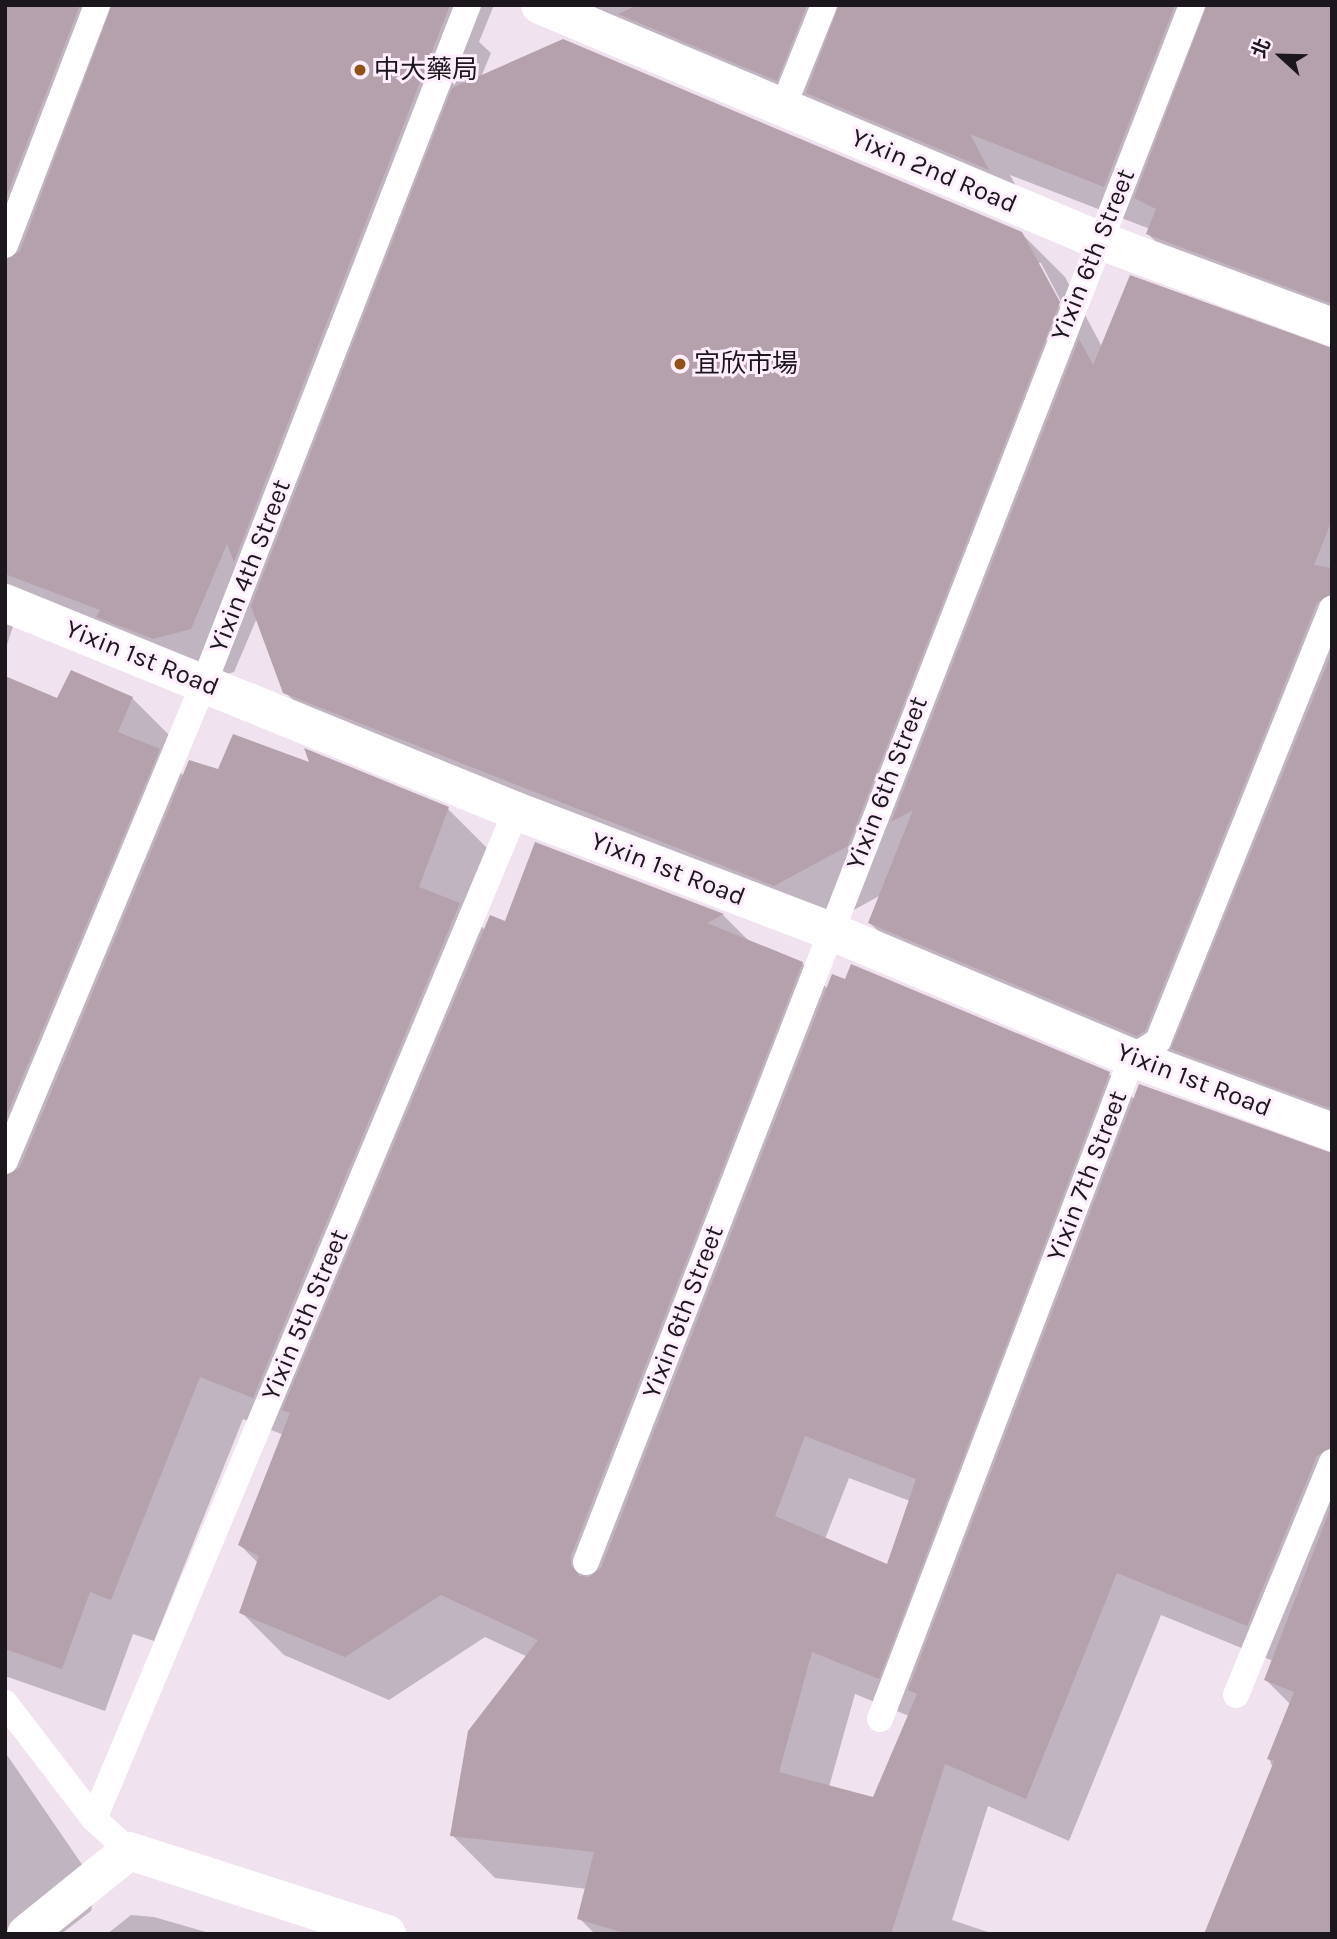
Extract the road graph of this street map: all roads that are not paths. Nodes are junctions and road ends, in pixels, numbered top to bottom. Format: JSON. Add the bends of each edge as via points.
{"nodes":[{"id":1,"x":97,"y":5,"type":"edge"},
{"id":2,"x":468,"y":5,"type":"edge"},
{"id":3,"x":540,"y":5,"type":"edge"},
{"id":4,"x":824,"y":5,"type":"edge"},
{"id":5,"x":1192,"y":5,"type":"edge"},
{"id":6,"x":783,"y":107,"type":"junction"},
{"id":7,"x":1098,"y":240,"type":"junction"},
{"id":8,"x":5,"y":245,"type":"edge"},
{"id":9,"x":1332,"y":327,"type":"edge"},
{"id":10,"x":5,"y":604,"type":"edge"},
{"id":11,"x":1332,"y":609,"type":"edge"},
{"id":12,"x":204,"y":683,"type":"junction"},
{"id":13,"x":516,"y":811,"type":"junction"},
{"id":14,"x":830,"y":930,"type":"junction"},
{"id":15,"x":1132,"y":1058,"type":"junction"},
{"id":16,"x":1332,"y":1132,"type":"edge"},
{"id":17,"x":5,"y":1161,"type":"edge"},
{"id":18,"x":1332,"y":1462,"type":"edge"},
{"id":19,"x":586,"y":1562,"type":"dead end"},
{"id":20,"x":1236,"y":1695,"type":"dead end"},
{"id":21,"x":5,"y":1703,"type":"edge"},
{"id":22,"x":880,"y":1719,"type":"dead end"},
{"id":23,"x":94,"y":1819,"type":"junction"},
{"id":24,"x":129,"y":1851,"type":"junction"},
{"id":25,"x":26,"y":1934,"type":"edge"},
{"id":26,"x":387,"y":1934,"type":"edge"}],
"edges":[{"from":1,"to":8,"type":"lane"},
{"from":2,"to":12,"type":"lane","name":"Yixin 4th Street"},
{"from":3,"to":6,"type":"street","name":"Yixin 2nd Road"},
{"from":4,"to":6,"type":"lane"},
{"from":5,"to":7,"type":"lane","name":"Yixin 6th Street"},
{"from":6,"to":7,"type":"street","name":"Yixin 2nd Road"},
{"from":7,"to":9,"type":"street","name":"Yixin 2nd Road"},
{"from":7,"to":14,"type":"lane","name":"Yixin 6th Street"},
{"from":10,"to":12,"type":"street","name":"Yixin 1st Road"},
{"from":11,"to":15,"type":"lane","name":"Yixin 7th Street","via":[[1158,1041]]},
{"from":12,"to":13,"type":"street","name":"Yixin 1st Road"},
{"from":12,"to":17,"type":"lane","name":"Yixin 4th Street"},
{"from":13,"to":14,"type":"street","name":"Yixin 1st Road"},
{"from":13,"to":23,"type":"lane","name":"Yixin 5th Street"},
{"from":14,"to":15,"type":"street","name":"Yixin 1st Road"},
{"from":14,"to":19,"type":"lane","name":"Yixin 6th Street"},
{"from":15,"to":16,"type":"street","name":"Yixin 1st Road"},
{"from":15,"to":22,"type":"lane","name":"Yixin 7th Street"},
{"from":18,"to":20,"type":"lane"},
{"from":21,"to":23,"type":"lane"},
{"from":23,"to":24,"type":"lane"},
{"from":24,"to":25,"type":"street"},
{"from":24,"to":26,"type":"street"}]}
